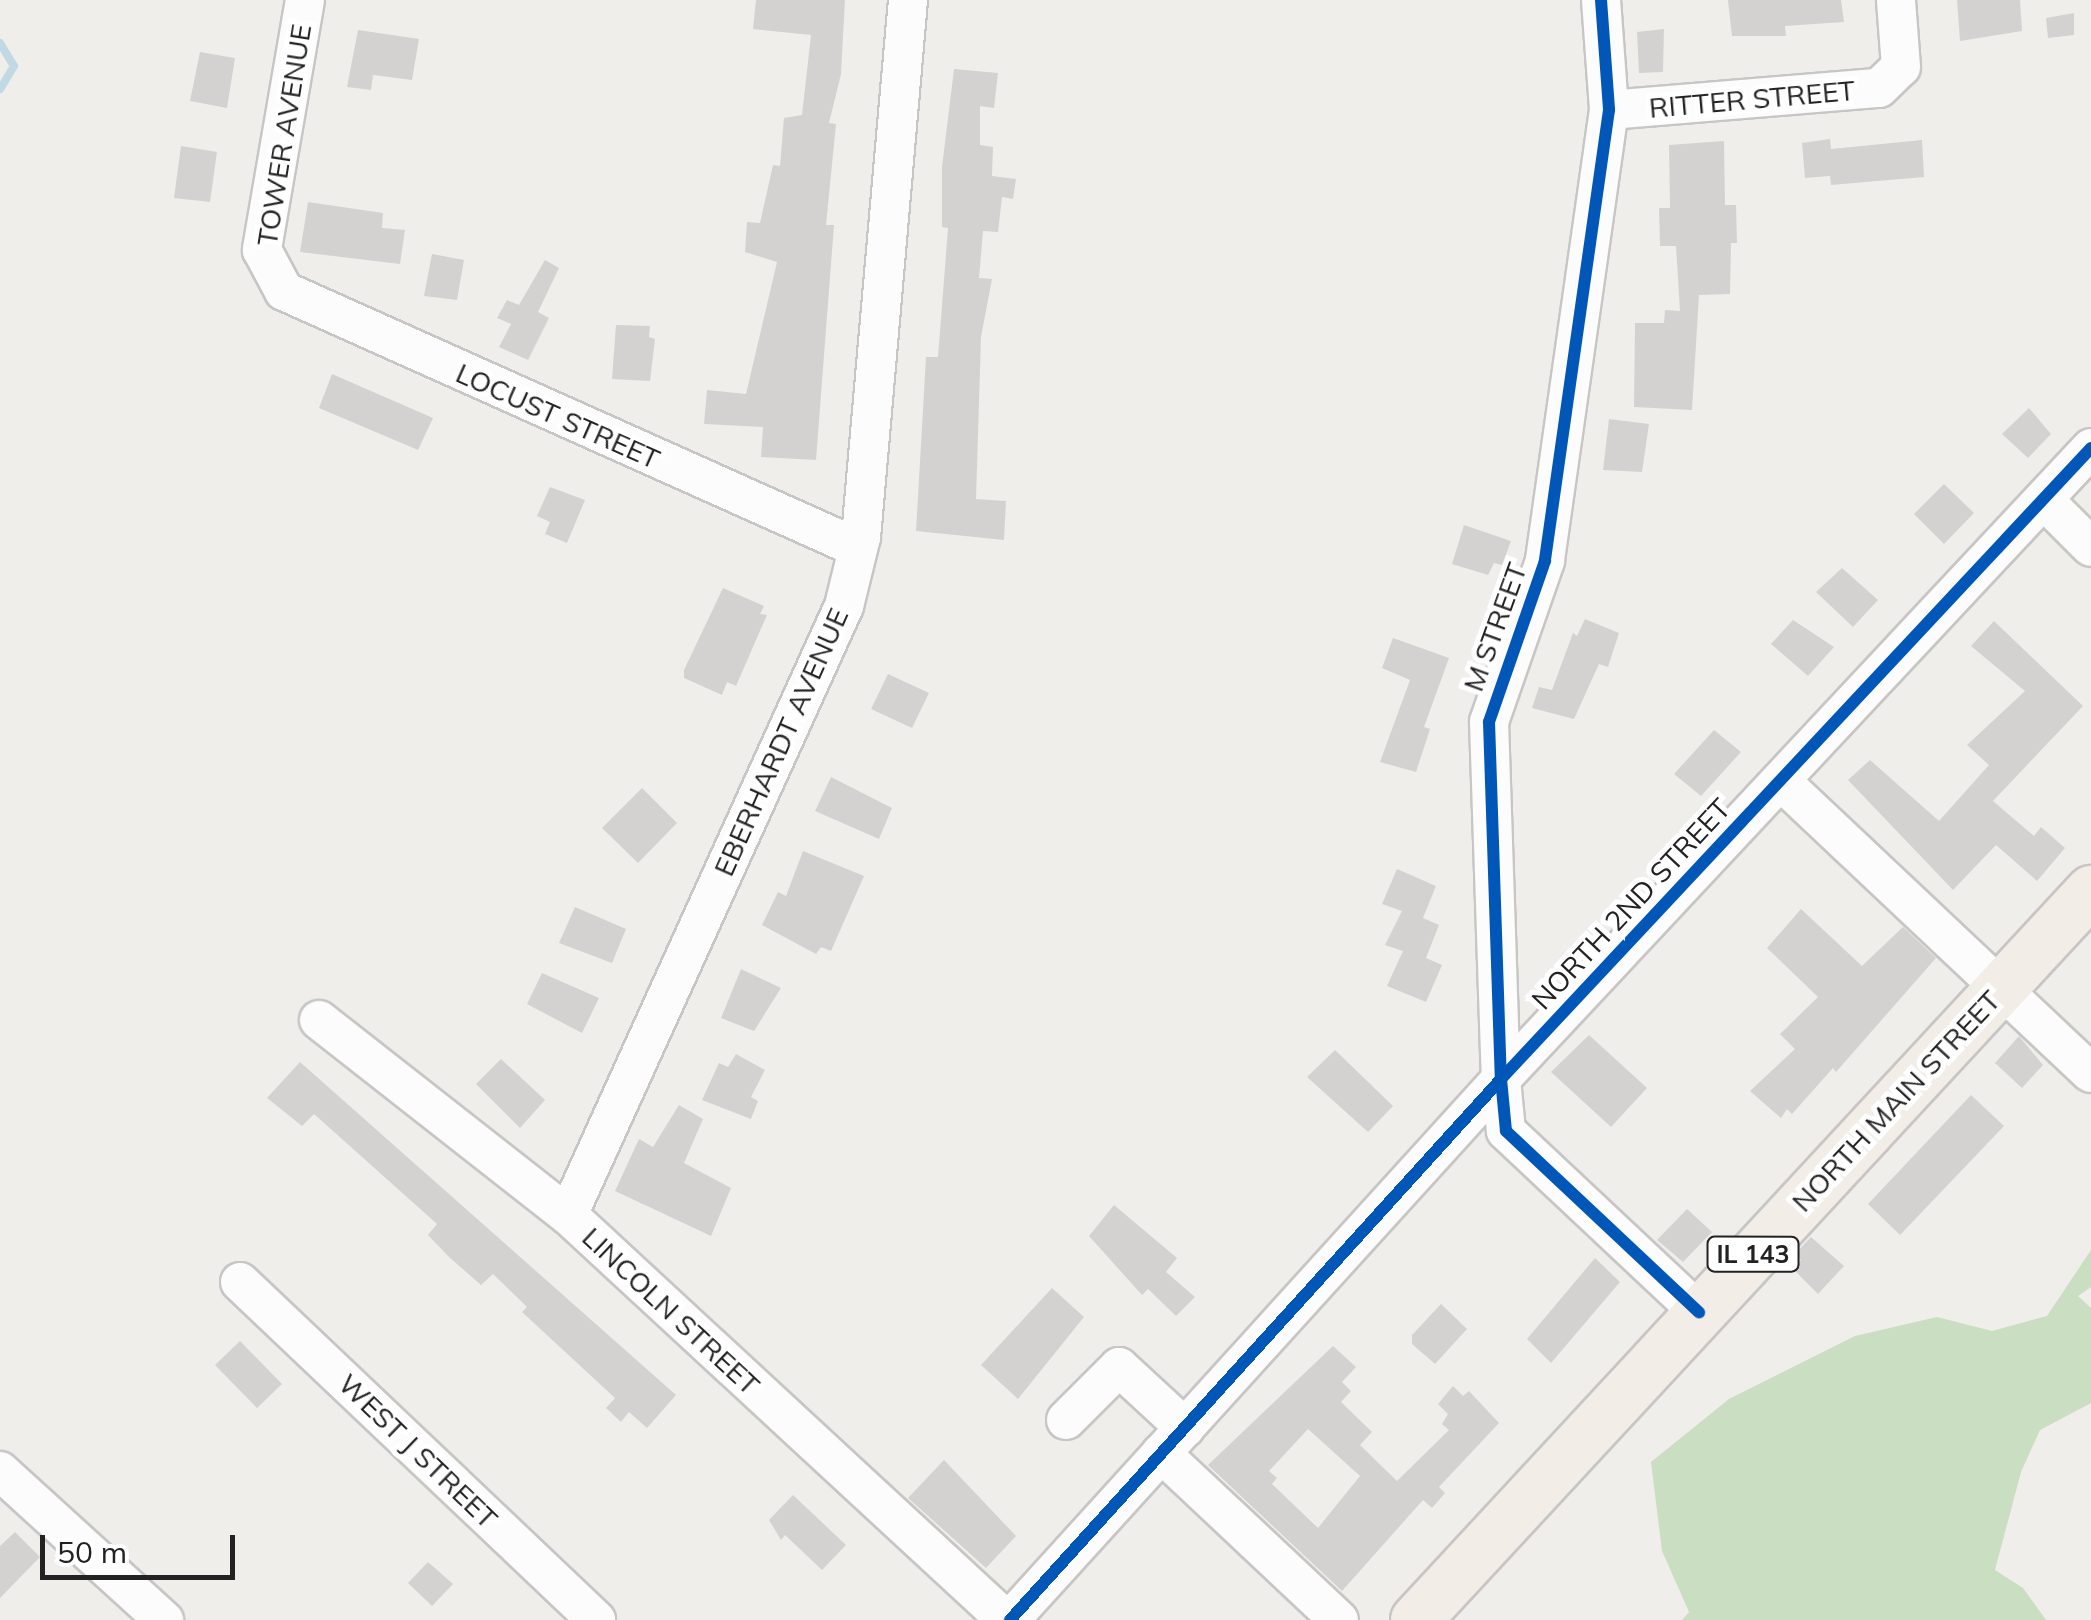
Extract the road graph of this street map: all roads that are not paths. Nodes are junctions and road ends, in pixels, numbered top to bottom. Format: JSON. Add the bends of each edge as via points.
{"nodes":[{"id":1,"x":306,"y":0,"type":"edge"},
{"id":2,"x":908,"y":0,"type":"edge"},
{"id":3,"x":1601,"y":0,"type":"edge"},
{"id":4,"x":1896,"y":0,"type":"edge"},
{"id":5,"x":1610,"y":110,"type":"junction"},
{"id":6,"x":267,"y":270,"type":"joint"},
{"id":7,"x":2091,"y":448,"type":"edge"},
{"id":8,"x":2044,"y":500,"type":"junction"},
{"id":9,"x":2091,"y":547,"type":"edge"},
{"id":10,"x":858,"y":548,"type":"junction"},
{"id":11,"x":1782,"y":782,"type":"junction"},
{"id":12,"x":2091,"y":890,"type":"edge"},
{"id":13,"x":2000,"y":990,"type":"junction"},
{"id":14,"x":319,"y":1020,"type":"dead end"},
{"id":15,"x":2091,"y":1073,"type":"edge"},
{"id":16,"x":1500,"y":1079,"type":"junction"},
{"id":17,"x":568,"y":1216,"type":"junction"},
{"id":18,"x":240,"y":1282,"type":"dead end"},
{"id":19,"x":1699,"y":1312,"type":"junction"},
{"id":20,"x":1066,"y":1420,"type":"dead end"},
{"id":21,"x":1173,"y":1440,"type":"junction"},
{"id":22,"x":0,"y":1471,"type":"edge"},
{"id":23,"x":164,"y":1620,"type":"edge"},
{"id":24,"x":596,"y":1620,"type":"edge"},
{"id":25,"x":1008,"y":1620,"type":"edge"},
{"id":26,"x":1339,"y":1620,"type":"edge"},
{"id":27,"x":1416,"y":1620,"type":"edge"}],
"edges":[{"from":1,"to":6,"type":"street","name":"TOWER AVENUE","via":[[264,231]]},
{"from":2,"to":10,"type":"street","name":"EBERHARDT AVENUE"},
{"from":3,"to":5,"type":"street","name":"M STREET"},
{"from":4,"to":5,"type":"street","name":"RITTER STREET","via":[[1901,67],[1893,79],[1862,91]]},
{"from":5,"to":16,"type":"street","name":"M STREET","via":[[1545,561],[1489,722]]},
{"from":6,"to":10,"type":"street","name":"LOCUST STREET","via":[[284,292]]},
{"from":7,"to":8,"type":"street","name":"NORTH 2ND STREET"},
{"from":8,"to":9,"type":"street"},
{"from":8,"to":11,"type":"street","name":"NORTH 2ND STREET"},
{"from":10,"to":17,"type":"street","name":"EBERHARDT AVENUE","via":[[826,657]]},
{"from":11,"to":13,"type":"street"},
{"from":11,"to":16,"type":"street","name":"NORTH 2ND STREET"},
{"from":12,"to":13,"type":"main road","name":"NORTH MAIN STREET","number":"IL 143"},
{"from":13,"to":15,"type":"street"},
{"from":13,"to":19,"type":"main road","name":"NORTH MAIN STREET","number":"IL 143"},
{"from":14,"to":17,"type":"street","name":"LINCOLN STREET"},
{"from":16,"to":19,"type":"street","name":"M STREET","via":[[1506,1131]]},
{"from":16,"to":21,"type":"street","name":"NORTH 2ND STREET"},
{"from":17,"to":25,"type":"street","name":"LINCOLN STREET"},
{"from":18,"to":24,"type":"street","name":"WEST J STREET"},
{"from":19,"to":27,"type":"main road","name":"NORTH MAIN STREET","number":"IL 143"},
{"from":20,"to":21,"type":"street","via":[[1119,1367]]},
{"from":21,"to":25,"type":"street","name":"NORTH 2ND STREET"},
{"from":21,"to":26,"type":"street"},
{"from":22,"to":23,"type":"street"}]}
